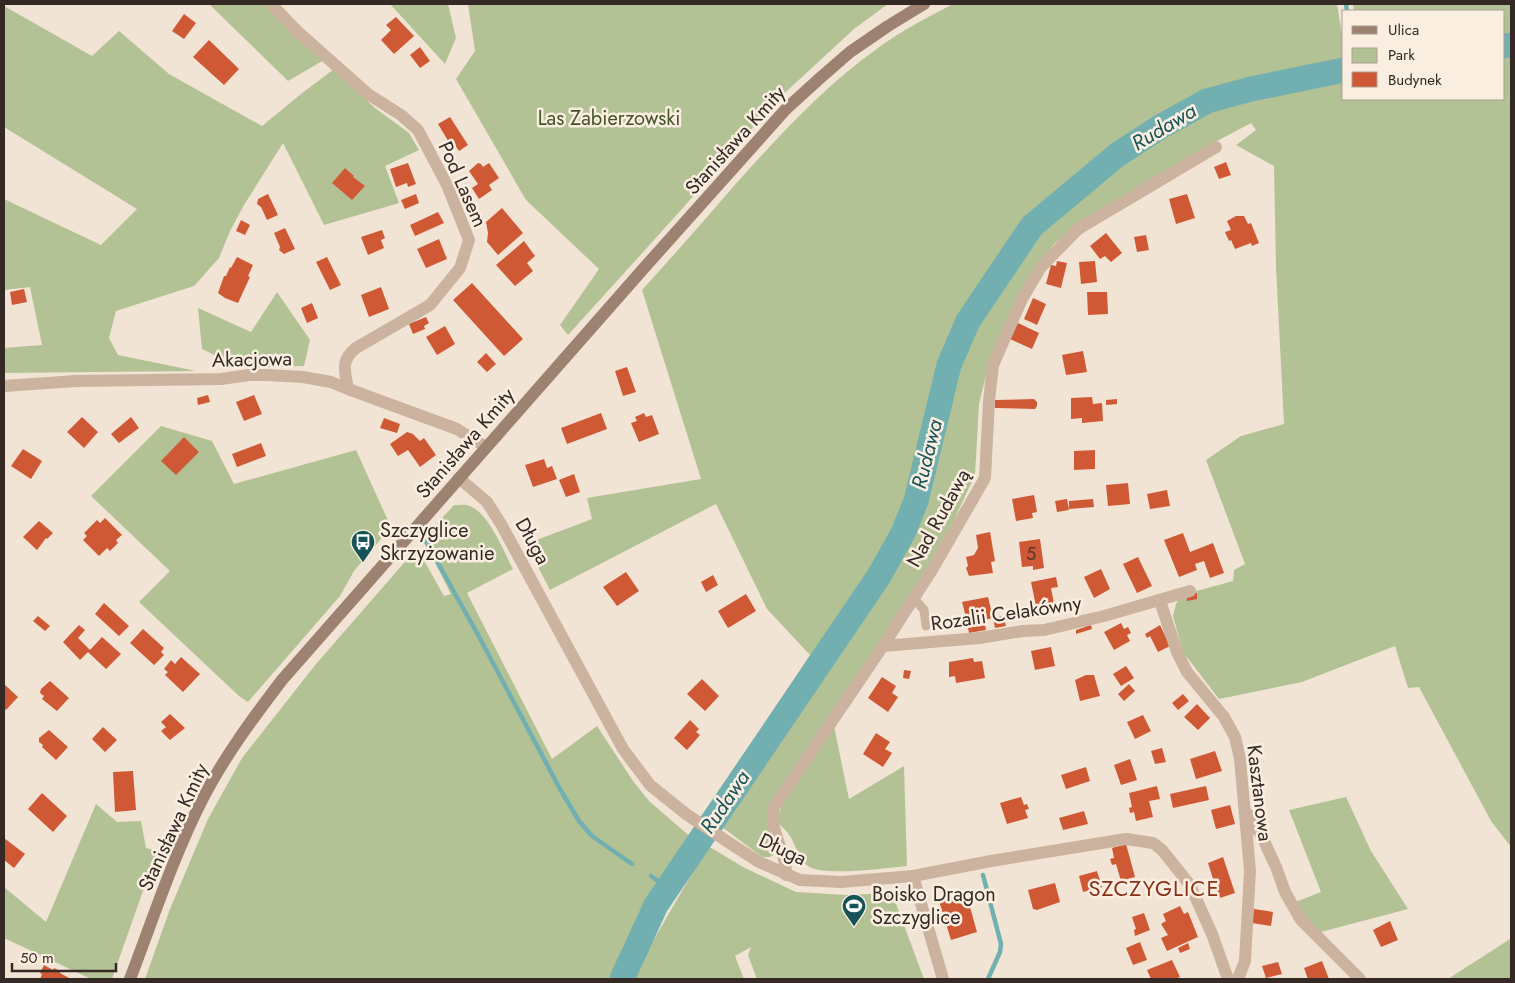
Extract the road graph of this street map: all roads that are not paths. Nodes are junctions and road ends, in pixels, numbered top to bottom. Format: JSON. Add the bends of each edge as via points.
{"nodes":[{"id":1,"x":271,"y":4,"type":"edge"},
{"id":2,"x":924,"y":4,"type":"edge"},
{"id":3,"x":1216,"y":147,"type":"dead end"},
{"id":4,"x":4,"y":386,"type":"edge"},
{"id":5,"x":348,"y":389,"type":"junction"},
{"id":6,"x":486,"y":447,"type":"junction"},
{"id":7,"x":460,"y":478,"type":"junction"},
{"id":8,"x":1190,"y":591,"type":"dead end"},
{"id":9,"x":914,"y":598,"type":"junction"},
{"id":10,"x":1160,"y":601,"type":"junction"},
{"id":11,"x":926,"y":626,"type":"dead end"},
{"id":12,"x":883,"y":646,"type":"junction"},
{"id":13,"x":1245,"y":809,"type":"junction"},
{"id":14,"x":786,"y":875,"type":"junction"},
{"id":15,"x":913,"y":876,"type":"junction"},
{"id":16,"x":130,"y":979,"type":"edge"},
{"id":17,"x":943,"y":979,"type":"edge"},
{"id":18,"x":1228,"y":979,"type":"edge"},
{"id":19,"x":1238,"y":979,"type":"edge"},
{"id":20,"x":1360,"y":979,"type":"edge"}],
"edges":[{"from":1,"to":5,"type":"street","name":"Pod Lasem","via":[[368,94],[418,130],[447,185],[468,240],[460,268],[430,305],[348,354],[344,369]]},
{"from":2,"to":6,"type":"main road","name":"Stanisława Kmity","via":[[862,44],[797,99]]},
{"from":3,"to":9,"type":"street","name":"Nad Rudawą","via":[[1078,229],[1041,267],[1022,299],[993,365],[985,478]]},
{"from":4,"to":5,"type":"street","name":"Akacjowa","via":[[267,375],[303,377]]},
{"from":5,"to":6,"type":"street","name":"Akacjowa","via":[[457,429]]},
{"from":6,"to":7,"type":"main road","name":"Stanisława Kmity"},
{"from":7,"to":14,"type":"street","name":"Długa","via":[[487,502],[502,524],[623,749],[650,784],[686,814]]},
{"from":7,"to":16,"type":"main road","name":"Stanisława Kmity","via":[[288,674],[239,739],[210,786],[181,846]]},
{"from":8,"to":10,"type":"street","name":"Rozalii Celakówny"},
{"from":9,"to":11,"type":"lane","via":[[924,610]]},
{"from":9,"to":12,"type":"street","name":"Nad Rudawą"},
{"from":10,"to":12,"type":"street","name":"Rozalii Celakówny","via":[[1044,630]]},
{"from":10,"to":13,"type":"street","name":"Kasztanowa","via":[[1187,672],[1224,717],[1235,737]]},
{"from":12,"to":14,"type":"street","name":"Nad Rudawą","via":[[774,807],[772,819]]},
{"from":13,"to":19,"type":"street","name":"Kasztanowa","via":[[1250,871],[1245,961]]},
{"from":13,"to":20,"type":"street","via":[[1263,838],[1285,892],[1301,920]]},
{"from":14,"to":15,"type":"street","name":"Długa","via":[[800,880],[841,882]]},
{"from":15,"to":17,"type":"street"},
{"from":15,"to":18,"type":"street","name":"Długa","via":[[1126,839],[1153,843],[1190,885]]}]}
